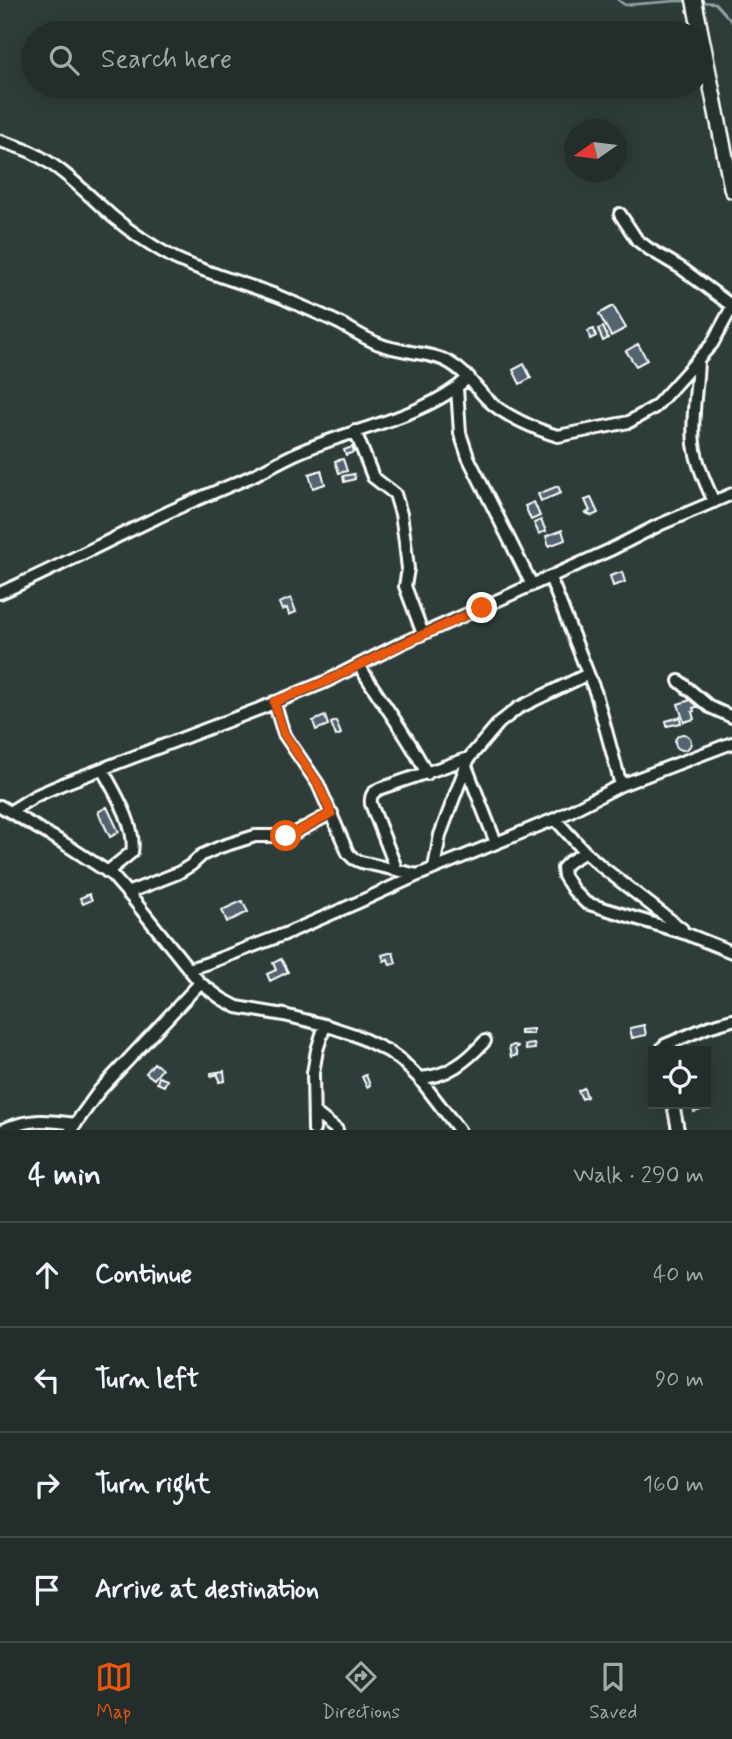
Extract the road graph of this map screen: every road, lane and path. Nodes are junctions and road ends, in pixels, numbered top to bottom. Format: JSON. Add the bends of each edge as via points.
{"nodes":[{"id":1,"x":711,"y":85,"type":"edge"},
{"id":2,"x":0,"y":141,"type":"edge"},
{"id":3,"x":732,"y":190,"type":"edge"},
{"id":4,"x":620,"y":214,"type":"dead end"},
{"id":5,"x":732,"y":306,"type":"edge"},
{"id":6,"x":698,"y":361,"type":"junction"},
{"id":7,"x":469,"y":377,"type":"junction"},
{"id":8,"x":457,"y":388,"type":"junction"},
{"id":9,"x":355,"y":431,"type":"junction"},
{"id":10,"x":732,"y":494,"type":"edge"},
{"id":11,"x":714,"y":502,"type":"junction"},
{"id":12,"x":550,"y":578,"type":"junction"},
{"id":13,"x":532,"y":585,"type":"junction"},
{"id":14,"x":0,"y":593,"type":"edge"},
{"id":15,"x":423,"y":634,"type":"junction"},
{"id":16,"x":359,"y":665,"type":"junction"},
{"id":17,"x":588,"y":674,"type":"junction"},
{"id":18,"x":679,"y":681,"type":"dead end"},
{"id":19,"x":274,"y":702,"type":"junction"},
{"id":20,"x":732,"y":717,"type":"edge"},
{"id":21,"x":732,"y":743,"type":"edge"},
{"id":22,"x":468,"y":762,"type":"junction"},
{"id":23,"x":102,"y":769,"type":"junction"},
{"id":24,"x":427,"y":774,"type":"junction"},
{"id":25,"x":621,"y":785,"type":"junction"},
{"id":26,"x":5,"y":809,"type":"edge"},
{"id":27,"x":331,"y":813,"type":"junction"},
{"id":28,"x":555,"y":819,"type":"junction"},
{"id":29,"x":496,"y":843,"type":"junction"},
{"id":30,"x":585,"y":852,"type":"junction"},
{"id":31,"x":396,"y":868,"type":"junction"},
{"id":32,"x":434,"y":868,"type":"junction"},
{"id":33,"x":107,"y":872,"type":"junction"},
{"id":34,"x":418,"y":874,"type":"junction"},
{"id":35,"x":127,"y":892,"type":"junction"},
{"id":36,"x":687,"y":934,"type":"junction"},
{"id":37,"x":732,"y":953,"type":"edge"},
{"id":38,"x":189,"y":969,"type":"junction"},
{"id":39,"x":200,"y":983,"type":"junction"},
{"id":40,"x":732,"y":1020,"type":"edge"},
{"id":41,"x":325,"y":1025,"type":"junction"},
{"id":42,"x":485,"y":1041,"type":"dead end"},
{"id":43,"x":664,"y":1046,"type":"edge"},
{"id":44,"x":419,"y":1078,"type":"junction"},
{"id":45,"x":674,"y":1109,"type":"edge"},
{"id":46,"x":314,"y":1112,"type":"junction"},
{"id":47,"x":74,"y":1127,"type":"edge"},
{"id":48,"x":2,"y":1130,"type":"edge"},
{"id":49,"x":314,"y":1130,"type":"edge"},
{"id":50,"x":337,"y":1130,"type":"edge"},
{"id":51,"x":459,"y":1130,"type":"edge"},
{"id":52,"x":678,"y":1130,"type":"edge"}],
"edges":[{"from":1,"to":3,"type":"street"},
{"from":2,"to":7,"type":"street","via":[[35,154],[75,181],[139,237],[178,259],[280,297],[377,344],[443,359]]},
{"from":4,"to":5,"type":"street","via":[[637,240]]},
{"from":5,"to":6,"type":"street"},
{"from":6,"to":7,"type":"street","via":[[654,407],[629,422],[558,436],[502,411]]},
{"from":6,"to":11,"type":"street","via":[[694,444]]},
{"from":7,"to":8,"type":"street"},
{"from":8,"to":9,"type":"street","via":[[436,401]]},
{"from":8,"to":13,"type":"street","via":[[460,433],[468,457]]},
{"from":9,"to":14,"type":"street","via":[[294,454]]},
{"from":9,"to":15,"type":"street","via":[[373,477],[395,494],[408,569],[405,586]]},
{"from":10,"to":11,"type":"street"},
{"from":11,"to":12,"type":"street"},
{"from":12,"to":13,"type":"street"},
{"from":12,"to":17,"type":"street"},
{"from":13,"to":15,"type":"street"},
{"from":15,"to":16,"type":"street"},
{"from":16,"to":19,"type":"street"},
{"from":16,"to":24,"type":"street"},
{"from":17,"to":22,"type":"street","via":[[519,708],[499,723]]},
{"from":17,"to":25,"type":"street"},
{"from":18,"to":20,"type":"street","via":[[710,707]]},
{"from":19,"to":23,"type":"street"},
{"from":19,"to":27,"type":"street","via":[[284,734],[318,784]]},
{"from":21,"to":25,"type":"street"},
{"from":22,"to":24,"type":"street"},
{"from":22,"to":29,"type":"street"},
{"from":22,"to":32,"type":"street","via":[[440,835]]},
{"from":23,"to":26,"type":"street"},
{"from":23,"to":33,"type":"street","via":[[134,843],[132,852]]},
{"from":24,"to":31,"type":"street","via":[[379,789],[370,798]]},
{"from":25,"to":28,"type":"street"},
{"from":26,"to":33,"type":"street"},
{"from":27,"to":31,"type":"street","via":[[354,859]]},
{"from":27,"to":35,"type":"street","via":[[286,836],[255,836],[220,847],[178,873]]},
{"from":28,"to":29,"type":"street"},
{"from":28,"to":30,"type":"street"},
{"from":29,"to":32,"type":"street"},
{"from":30,"to":36,"type":"street"},
{"from":30,"to":36,"type":"street","via":[[562,868],[582,901]]},
{"from":31,"to":34,"type":"street"},
{"from":32,"to":34,"type":"street"},
{"from":33,"to":35,"type":"street"},
{"from":34,"to":38,"type":"street","via":[[285,934]]},
{"from":35,"to":38,"type":"street"},
{"from":36,"to":37,"type":"street"},
{"from":38,"to":39,"type":"street"},
{"from":39,"to":41,"type":"street","via":[[237,1007]]},
{"from":39,"to":47,"type":"street","via":[[100,1091]]},
{"from":40,"to":43,"type":"street"},
{"from":41,"to":44,"type":"street","via":[[388,1051]]},
{"from":41,"to":46,"type":"street","via":[[313,1073]]},
{"from":42,"to":44,"type":"street","via":[[450,1070]]},
{"from":44,"to":51,"type":"street"},
{"from":45,"to":52,"type":"street"},
{"from":46,"to":49,"type":"street"},
{"from":46,"to":50,"type":"street"},
{"from":47,"to":48,"type":"street","via":[[32,1120]]}]}
